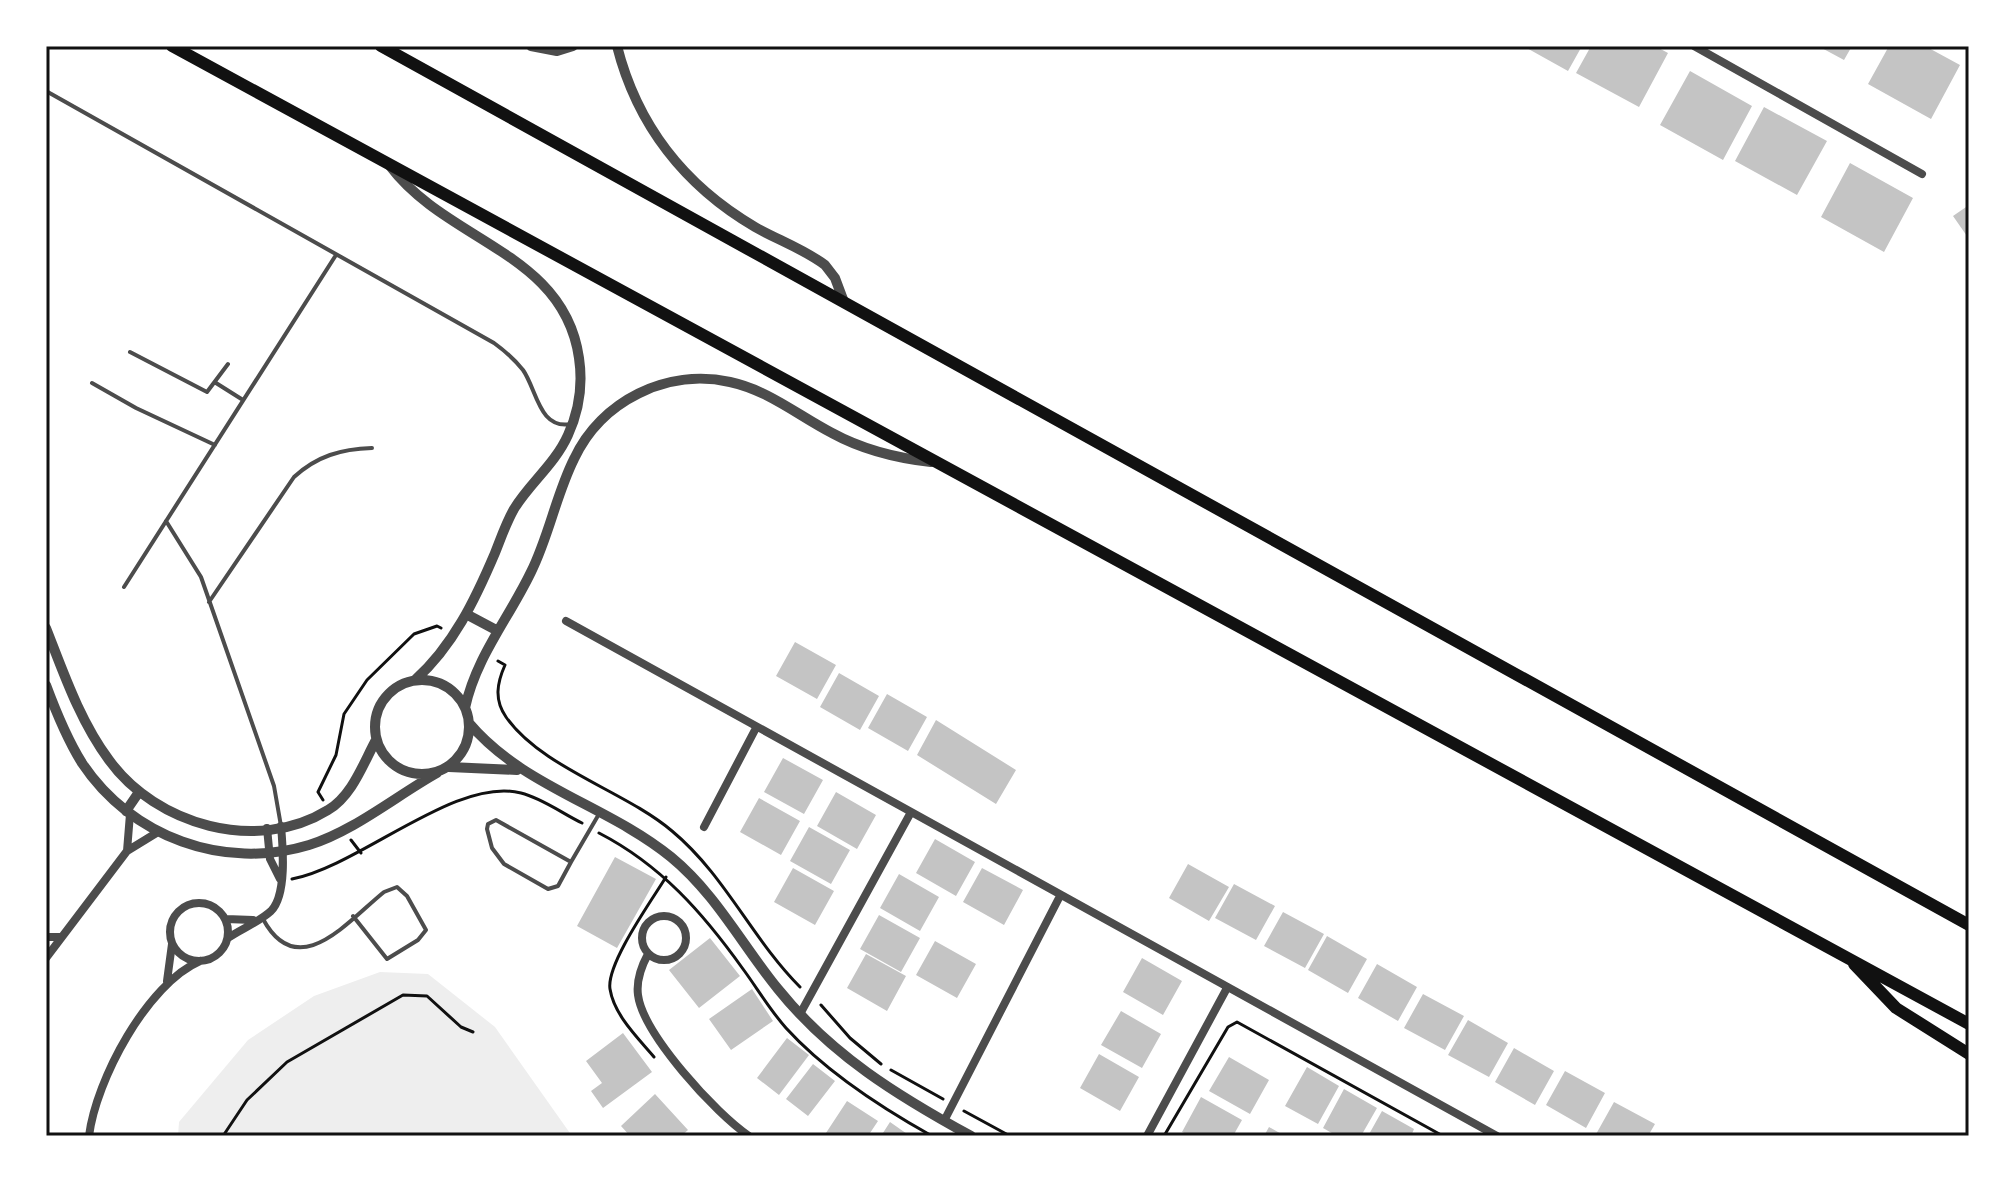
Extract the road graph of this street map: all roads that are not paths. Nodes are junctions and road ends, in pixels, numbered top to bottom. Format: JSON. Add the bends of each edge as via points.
{"nodes":[{"id":1,"x":172,"y":46,"type":"edge"},
{"id":2,"x":381,"y":46,"type":"edge"},
{"id":3,"x":531,"y":46,"type":"edge"},
{"id":4,"x":573,"y":46,"type":"edge"},
{"id":5,"x":617,"y":46,"type":"edge"},
{"id":6,"x":1694,"y":46,"type":"edge"},
{"id":7,"x":46,"y":91,"type":"edge"},
{"id":8,"x":389,"y":165,"type":"junction"},
{"id":9,"x":1922,"y":174,"type":"dead end"},
{"id":10,"x":336,"y":254,"type":"junction"},
{"id":11,"x":844,"y":302,"type":"junction"},
{"id":12,"x":130,"y":352,"type":"dead end"},
{"id":13,"x":228,"y":364,"type":"dead end"},
{"id":14,"x":92,"y":383,"type":"dead end"},
{"id":15,"x":216,"y":383,"type":"junction"},
{"id":16,"x":243,"y":400,"type":"junction"},
{"id":17,"x":573,"y":423,"type":"junction"},
{"id":18,"x":215,"y":445,"type":"junction"},
{"id":19,"x":372,"y":448,"type":"dead end"},
{"id":20,"x":931,"y":462,"type":"junction"},
{"id":21,"x":166,"y":521,"type":"junction"},
{"id":22,"x":124,"y":587,"type":"dead end"},
{"id":23,"x":209,"y":602,"type":"junction"},
{"id":24,"x":466,"y":614,"type":"junction"},
{"id":25,"x":566,"y":621,"type":"dead end"},
{"id":26,"x":46,"y":628,"type":"edge"},
{"id":27,"x":498,"y":631,"type":"junction"},
{"id":28,"x":415,"y":680,"type":"junction"},
{"id":29,"x":46,"y":685,"type":"edge"},
{"id":30,"x":465,"y":708,"type":"junction"},
{"id":31,"x":469,"y":723,"type":"junction"},
{"id":32,"x":756,"y":728,"type":"junction"},
{"id":33,"x":376,"y":740,"type":"junction"},
{"id":34,"x":449,"y":767,"type":"junction"},
{"id":35,"x":519,"y":770,"type":"junction"},
{"id":36,"x":437,"y":773,"type":"junction"},
{"id":37,"x":139,"y":792,"type":"junction"},
{"id":38,"x":600,"y":812,"type":"junction"},
{"id":39,"x":128,"y":813,"type":"junction"},
{"id":40,"x":910,"y":814,"type":"junction"},
{"id":41,"x":281,"y":826,"type":"junction"},
{"id":42,"x":704,"y":827,"type":"dead end"},
{"id":43,"x":267,"y":828,"type":"junction"},
{"id":44,"x":158,"y":832,"type":"junction"},
{"id":45,"x":127,"y":851,"type":"junction"},
{"id":46,"x":283,"y":851,"type":"junction"},
{"id":47,"x":269,"y":852,"type":"junction"},
{"id":48,"x":571,"y":862,"type":"junction"},
{"id":49,"x":280,"y":879,"type":"junction"},
{"id":50,"x":1060,"y":896,"type":"junction"},
{"id":51,"x":1928,"y":902,"type":"junction"},
{"id":52,"x":1969,"y":914,"type":"edge"},
{"id":53,"x":353,"y":916,"type":"junction"},
{"id":54,"x":260,"y":918,"type":"junction"},
{"id":55,"x":226,"y":919,"type":"junction"},
{"id":56,"x":1969,"y":925,"type":"edge"},
{"id":57,"x":46,"y":937,"type":"edge"},
{"id":58,"x":60,"y":937,"type":"junction"},
{"id":59,"x":228,"y":938,"type":"junction"},
{"id":60,"x":172,"y":944,"type":"junction"},
{"id":61,"x":648,"y":954,"type":"junction"},
{"id":62,"x":46,"y":958,"type":"edge"},
{"id":63,"x":1849,"y":958,"type":"junction"},
{"id":64,"x":200,"y":961,"type":"junction"},
{"id":65,"x":167,"y":982,"type":"junction"},
{"id":66,"x":1227,"y":988,"type":"junction"},
{"id":67,"x":800,"y":1014,"type":"junction"},
{"id":68,"x":1969,"y":1024,"type":"edge"},
{"id":69,"x":1969,"y":1054,"type":"edge"},
{"id":70,"x":944,"y":1121,"type":"junction"},
{"id":71,"x":89,"y":1136,"type":"edge"},
{"id":72,"x":749,"y":1136,"type":"edge"},
{"id":73,"x":971,"y":1136,"type":"edge"},
{"id":74,"x":1147,"y":1136,"type":"edge"},
{"id":75,"x":1497,"y":1136,"type":"edge"}],
"edges":[{"from":1,"to":8,"type":"main road"},
{"from":2,"to":11,"type":"main road"},
{"from":3,"to":4,"type":"street","via":[[545,51]]},
{"from":5,"to":11,"type":"street","via":[[641,109],[677,165],[731,212],[825,265]]},
{"from":6,"to":9,"type":"street"},
{"from":7,"to":10,"type":"lane"},
{"from":8,"to":17,"type":"street","via":[[426,205],[524,264],[555,296],[578,350],[580,394]]},
{"from":8,"to":20,"type":"main road"},
{"from":10,"to":16,"type":"lane"},
{"from":10,"to":17,"type":"lane","via":[[494,343],[523,371],[546,417],[558,425]]},
{"from":11,"to":51,"type":"main road"},
{"from":12,"to":15,"type":"lane","via":[[201,391]]},
{"from":13,"to":15,"type":"lane"},
{"from":14,"to":18,"type":"lane"},
{"from":15,"to":16,"type":"lane"},
{"from":16,"to":18,"type":"lane"},
{"from":17,"to":24,"type":"street","via":[[560,450],[514,509]]},
{"from":18,"to":21,"type":"lane"},
{"from":19,"to":23,"type":"lane","via":[[333,452],[294,477]]},
{"from":20,"to":27,"type":"street","via":[[850,442],[741,385],[699,378],[657,385],[617,406],[582,443],[531,572]]},
{"from":20,"to":63,"type":"main road"},
{"from":21,"to":22,"type":"lane"},
{"from":21,"to":23,"type":"lane","via":[[194,562]]},
{"from":23,"to":41,"type":"lane","via":[[276,792]]},
{"from":24,"to":27,"type":"street"},
{"from":24,"to":28,"type":"street"},
{"from":25,"to":32,"type":"street"},
{"from":26,"to":37,"type":"street","via":[[88,729]]},
{"from":27,"to":30,"type":"street"},
{"from":28,"to":30,"type":"street","via":[[445,685]]},
{"from":28,"to":33,"type":"street","via":[[399,685],[378,708]]},
{"from":29,"to":39,"type":"street","via":[[83,764]]},
{"from":30,"to":31,"type":"street"},
{"from":31,"to":34,"type":"street","via":[[465,748]]},
{"from":31,"to":35,"type":"street"},
{"from":32,"to":40,"type":"street"},
{"from":32,"to":42,"type":"street"},
{"from":33,"to":36,"type":"street","via":[[399,770]]},
{"from":33,"to":41,"type":"street","via":[[356,780],[330,810]]},
{"from":34,"to":35,"type":"street"},
{"from":34,"to":36,"type":"street"},
{"from":35,"to":38,"type":"street"},
{"from":36,"to":46,"type":"street","via":[[327,838]]},
{"from":37,"to":39,"type":"street"},
{"from":37,"to":43,"type":"street","via":[[168,812],[202,824]]},
{"from":38,"to":48,"type":"lane"},
{"from":38,"to":67,"type":"street","via":[[653,844],[696,881]]},
{"from":39,"to":44,"type":"street"},
{"from":39,"to":45,"type":"street"},
{"from":40,"to":50,"type":"street"},
{"from":40,"to":67,"type":"street"},
{"from":41,"to":43,"type":"street"},
{"from":41,"to":46,"type":"street"},
{"from":43,"to":47,"type":"street"},
{"from":44,"to":45,"type":"street"},
{"from":44,"to":47,"type":"street","via":[[217,851]]},
{"from":45,"to":58,"type":"street"},
{"from":46,"to":47,"type":"street"},
{"from":46,"to":49,"type":"street"},
{"from":47,"to":49,"type":"street"},
{"from":48,"to":48,"type":"lane","via":[[500,822],[488,824],[497,857],[548,889],[558,886]]},
{"from":49,"to":54,"type":"street","via":[[277,902]]},
{"from":50,"to":66,"type":"street"},
{"from":50,"to":70,"type":"street"},
{"from":51,"to":52,"type":"main road"},
{"from":51,"to":56,"type":"main road"},
{"from":53,"to":53,"type":"lane","via":[[397,887],[426,930],[387,959]]},
{"from":53,"to":54,"type":"lane","via":[[317,945],[302,949],[279,942]]},
{"from":54,"to":55,"type":"street"},
{"from":54,"to":59,"type":"street"},
{"from":55,"to":59,"type":"street"},
{"from":55,"to":60,"type":"street","via":[[207,903],[183,907],[170,928]]},
{"from":57,"to":58,"type":"street"},
{"from":58,"to":62,"type":"street"},
{"from":59,"to":64,"type":"street","via":[[218,954]]},
{"from":60,"to":64,"type":"street","via":[[187,958]]},
{"from":60,"to":65,"type":"street"},
{"from":61,"to":61,"type":"street","via":[[668,960],[680,952],[685,939],[677,921],[663,917],[645,927],[642,941]]},
{"from":61,"to":72,"type":"street","via":[[638,994],[649,1022],[698,1090]]},
{"from":63,"to":68,"type":"main road"},
{"from":63,"to":69,"type":"main road","via":[[1896,1008]]},
{"from":64,"to":65,"type":"street"},
{"from":65,"to":71,"type":"street","via":[[115,1059],[99,1093]]},
{"from":66,"to":74,"type":"street"},
{"from":66,"to":75,"type":"street"},
{"from":67,"to":70,"type":"street","via":[[857,1067]]},
{"from":70,"to":73,"type":"street"}]}
